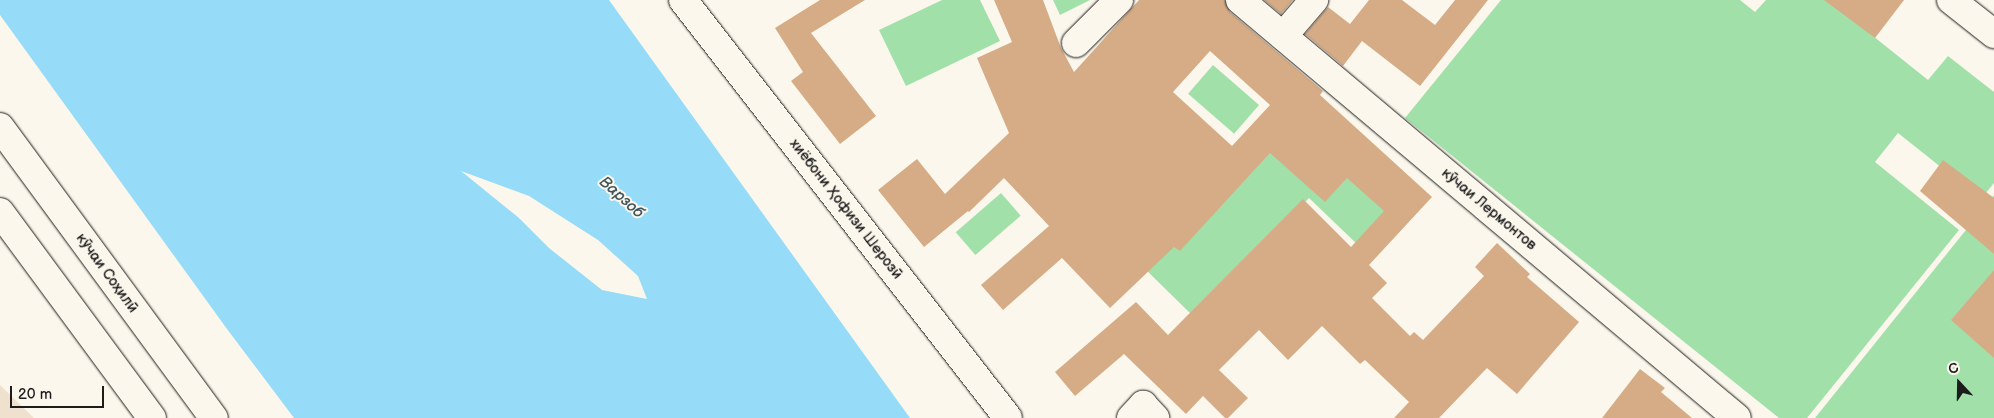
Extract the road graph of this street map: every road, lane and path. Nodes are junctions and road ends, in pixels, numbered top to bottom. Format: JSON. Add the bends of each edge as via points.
{"nodes":[{"id":1,"x":683,"y":0,"type":"edge"},
{"id":2,"x":1119,"y":0,"type":"edge"},
{"id":3,"x":1240,"y":0,"type":"edge"},
{"id":4,"x":1314,"y":0,"type":"edge"},
{"id":5,"x":1951,"y":0,"type":"edge"},
{"id":6,"x":1994,"y":34,"type":"edge"},
{"id":7,"x":1283,"y":36,"type":"junction"},
{"id":8,"x":1076,"y":43,"type":"dead end"},
{"id":9,"x":0,"y":127,"type":"edge"},
{"id":10,"x":0,"y":212,"type":"edge"},
{"id":11,"x":152,"y":418,"type":"edge"},
{"id":12,"x":214,"y":418,"type":"edge"},
{"id":13,"x":1008,"y":418,"type":"edge"},
{"id":14,"x":1131,"y":418,"type":"edge"},
{"id":15,"x":1155,"y":418,"type":"edge"},
{"id":16,"x":1737,"y":418,"type":"edge"}],
"edges":[{"from":1,"to":13,"type":"street","name":"хиёбони Ҳофизи Шерозӣ"},
{"from":2,"to":8,"type":"street"},
{"from":3,"to":7,"type":"street","name":"кӯчаи Лермонтов"},
{"from":4,"to":7,"type":"street"},
{"from":5,"to":6,"type":"street"},
{"from":7,"to":16,"type":"street","name":"кӯчаи Лермонтов"},
{"from":9,"to":12,"type":"street","name":"кӯчаи Соҳилӣ"},
{"from":10,"to":11,"type":"street"},
{"from":14,"to":15,"type":"street","via":[[1143,404]]}]}
